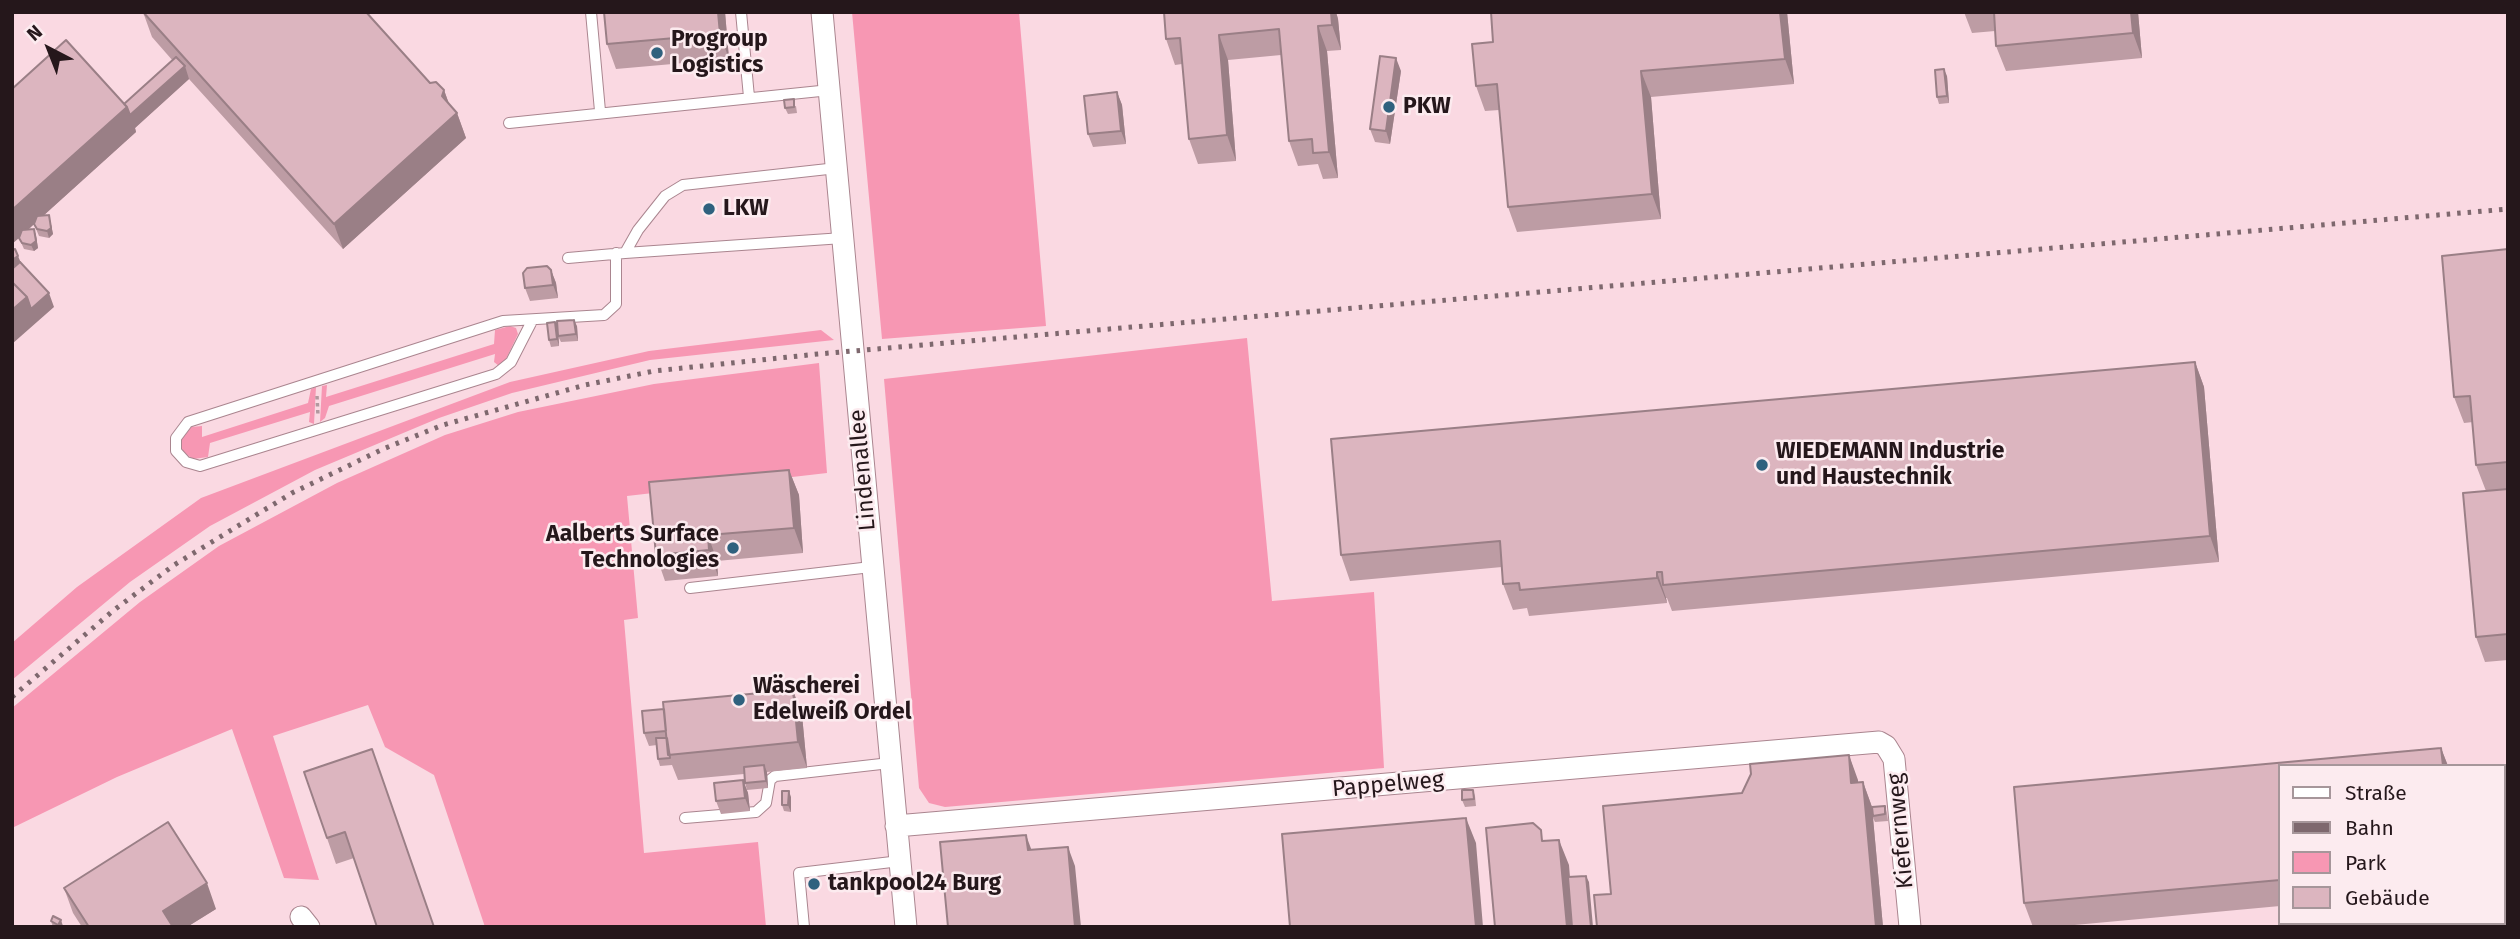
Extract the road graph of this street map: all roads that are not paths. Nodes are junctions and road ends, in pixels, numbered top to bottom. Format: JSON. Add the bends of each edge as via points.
{"nodes":[{"id":1,"x":591,"y":12,"type":"edge"},
{"id":2,"x":741,"y":12,"type":"edge"},
{"id":3,"x":822,"y":12,"type":"edge"},
{"id":4,"x":830,"y":90,"type":"junction"},
{"id":5,"x":749,"y":97,"type":"junction"},
{"id":6,"x":600,"y":111,"type":"junction"},
{"id":7,"x":509,"y":123,"type":"dead end"},
{"id":8,"x":837,"y":168,"type":"junction"},
{"id":9,"x":843,"y":238,"type":"junction"},
{"id":10,"x":621,"y":253,"type":"junction"},
{"id":11,"x":568,"y":258,"type":"dead end"},
{"id":12,"x":533,"y":321,"type":"junction"},
{"id":13,"x":871,"y":567,"type":"junction"},
{"id":14,"x":690,"y":588,"type":"dead end"},
{"id":15,"x":1879,"y":742,"type":"joint"},
{"id":16,"x":890,"y":763,"type":"junction"},
{"id":17,"x":685,"y":818,"type":"dead end"},
{"id":18,"x":896,"y":826,"type":"junction"},
{"id":19,"x":900,"y":862,"type":"junction"},
{"id":20,"x":804,"y":927,"type":"edge"},
{"id":21,"x":906,"y":927,"type":"edge"},
{"id":22,"x":1910,"y":927,"type":"edge"}],
"edges":[{"from":1,"to":6,"type":"lane"},
{"from":2,"to":5,"type":"lane"},
{"from":3,"to":4,"type":"street","name":"Lindenallee"},
{"from":4,"to":5,"type":"lane"},
{"from":4,"to":8,"type":"street","name":"Lindenallee"},
{"from":5,"to":6,"type":"lane"},
{"from":6,"to":7,"type":"lane"},
{"from":8,"to":9,"type":"street","name":"Lindenallee"},
{"from":8,"to":10,"type":"lane","via":[[682,185],[665,196]]},
{"from":9,"to":10,"type":"lane"},
{"from":9,"to":13,"type":"street","name":"Lindenallee"},
{"from":10,"to":11,"type":"lane"},
{"from":10,"to":12,"type":"lane","via":[[617,298],[609,313]]},
{"from":12,"to":12,"type":"lane","via":[[511,362],[501,371],[200,466],[186,462],[175,444],[178,431],[188,422],[503,321]]},
{"from":13,"to":14,"type":"lane"},
{"from":13,"to":16,"type":"street","name":"Lindenallee"},
{"from":15,"to":18,"type":"street","name":"Pappelweg"},
{"from":15,"to":22,"type":"street","name":"Kiefernweg","via":[[1894,759]]},
{"from":16,"to":17,"type":"lane","via":[[775,775],[766,803],[755,812]]},
{"from":16,"to":18,"type":"street","name":"Lindenallee"},
{"from":18,"to":19,"type":"street","name":"Lindenallee"},
{"from":19,"to":20,"type":"lane","via":[[799,873]]},
{"from":19,"to":21,"type":"street","name":"Lindenallee"}]}
